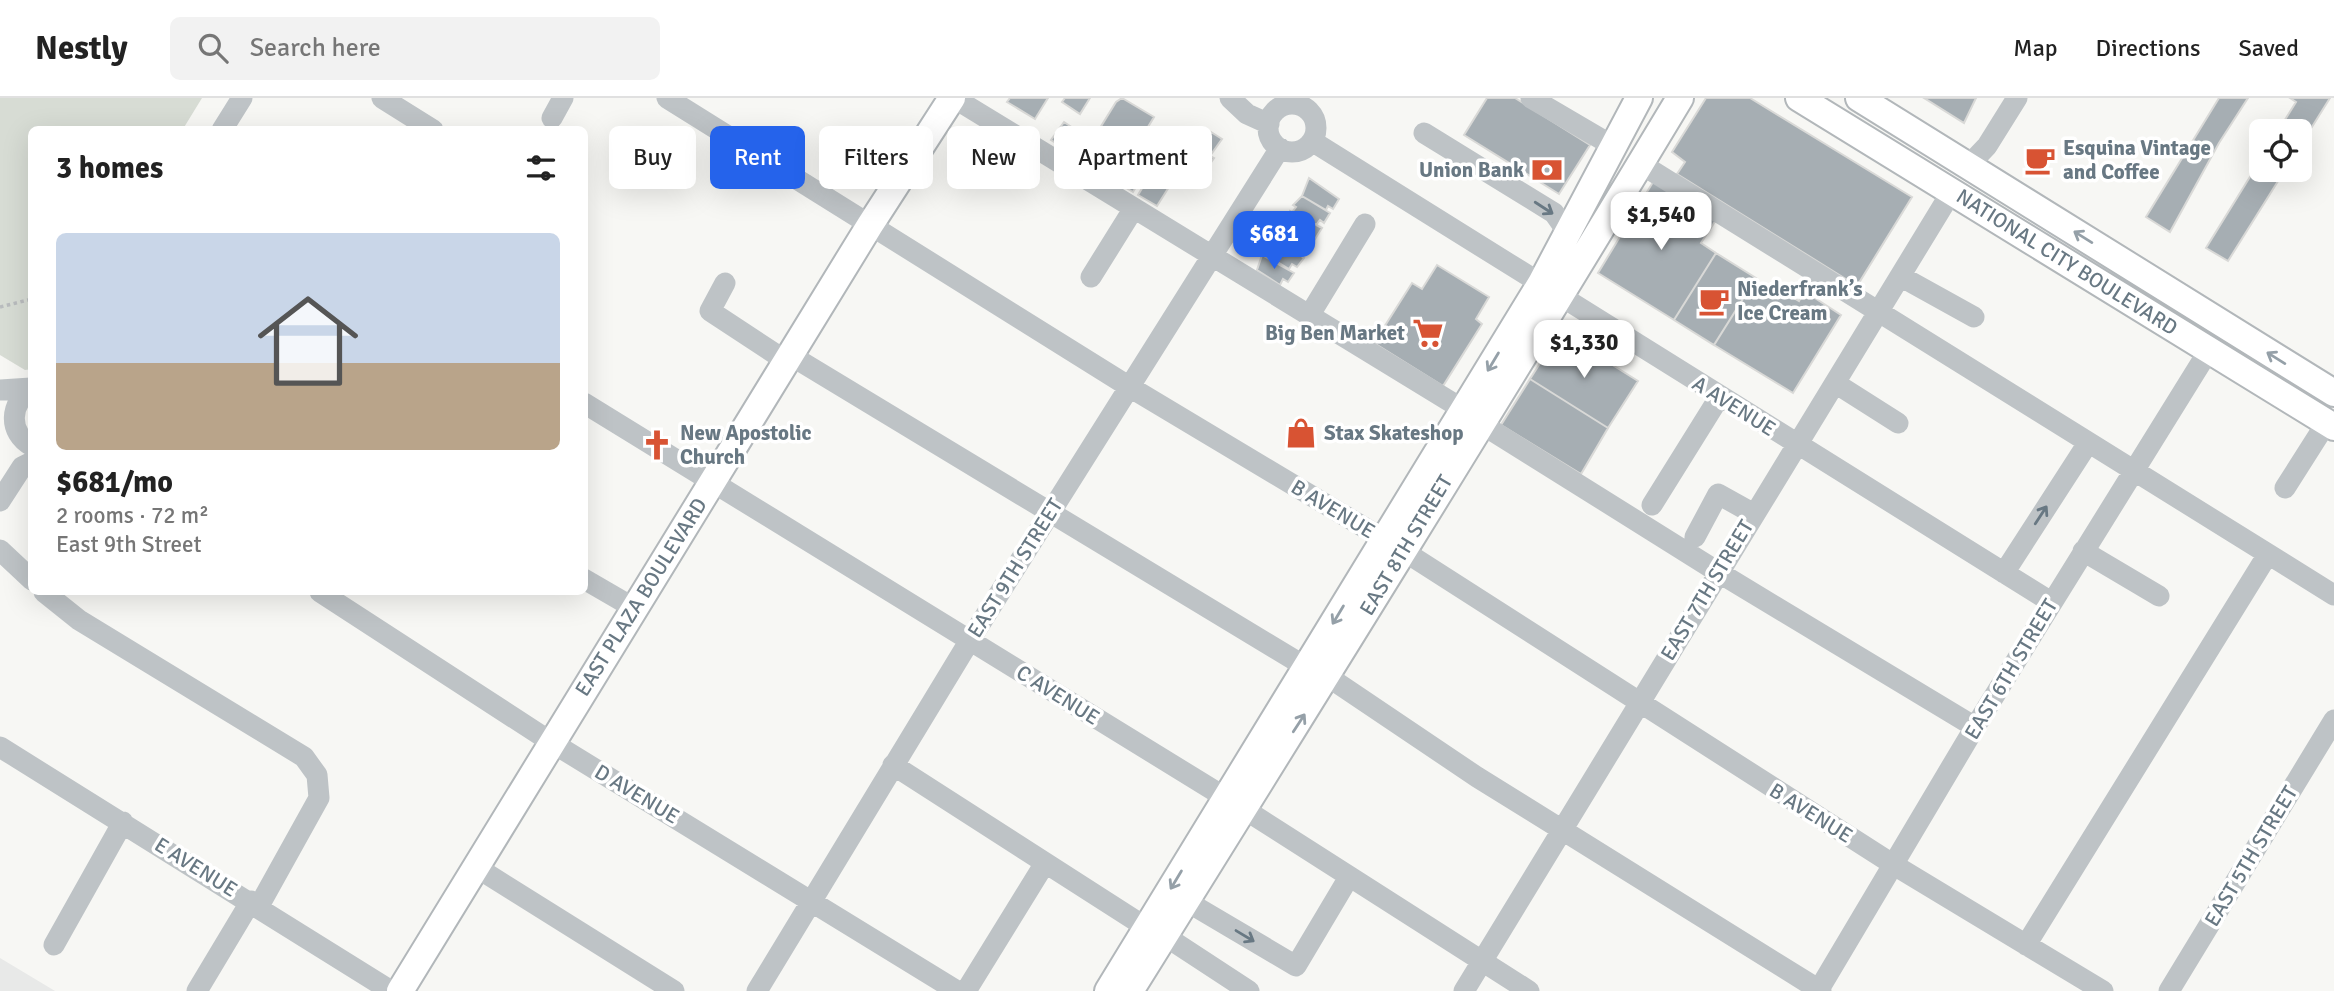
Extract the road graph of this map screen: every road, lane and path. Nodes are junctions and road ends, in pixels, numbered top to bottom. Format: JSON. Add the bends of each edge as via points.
{"nodes":[{"id":1,"x":242,"y":98,"type":"edge"},
{"id":2,"x":382,"y":98,"type":"edge"},
{"id":3,"x":563,"y":98,"type":"edge"},
{"id":4,"x":667,"y":98,"type":"edge"},
{"id":5,"x":953,"y":98,"type":"edge"},
{"id":6,"x":1230,"y":98,"type":"edge"},
{"id":7,"x":1531,"y":98,"type":"edge"},
{"id":8,"x":1639,"y":98,"type":"edge"},
{"id":9,"x":1681,"y":98,"type":"edge"},
{"id":10,"x":1799,"y":98,"type":"edge"},
{"id":11,"x":1859,"y":98,"type":"edge"},
{"id":12,"x":2017,"y":98,"type":"edge"},
{"id":13,"x":1307,"y":103,"type":"edge"},
{"id":14,"x":552,"y":118,"type":"dead end"},
{"id":15,"x":1269,"y":124,"type":"junction"},
{"id":16,"x":224,"y":126,"type":"edge"},
{"id":17,"x":427,"y":126,"type":"edge"},
{"id":18,"x":1423,"y":133,"type":"dead end"},
{"id":19,"x":1312,"y":141,"type":"junction"},
{"id":20,"x":1869,"y":141,"type":"junction"},
{"id":21,"x":1613,"y":146,"type":"junction"},
{"id":22,"x":1279,"y":148,"type":"junction"},
{"id":23,"x":1641,"y":164,"type":"junction"},
{"id":24,"x":1968,"y":166,"type":"junction"},
{"id":25,"x":1952,"y":191,"type":"junction"},
{"id":26,"x":1134,"y":208,"type":"junction"},
{"id":27,"x":2044,"y":213,"type":"junction"},
{"id":28,"x":1365,"y":224,"type":"dead end"},
{"id":29,"x":870,"y":225,"type":"junction"},
{"id":30,"x":1568,"y":233,"type":"junction"},
{"id":31,"x":1213,"y":256,"type":"junction"},
{"id":32,"x":1900,"y":276,"type":"junction"},
{"id":33,"x":1091,"y":277,"type":"dead end"},
{"id":34,"x":725,"y":283,"type":"dead end"},
{"id":35,"x":1550,"y":289,"type":"junction"},
{"id":36,"x":28,"y":300,"type":"edge"},
{"id":37,"x":0,"y":307,"type":"edge"},
{"id":38,"x":1877,"y":314,"type":"junction"},
{"id":39,"x":1309,"y":316,"type":"junction"},
{"id":40,"x":1974,"y":317,"type":"dead end"},
{"id":41,"x":2209,"y":350,"type":"junction"},
{"id":42,"x":788,"y":358,"type":"junction"},
{"id":43,"x":1835,"y":383,"type":"junction"},
{"id":44,"x":1128,"y":386,"type":"junction"},
{"id":45,"x":28,"y":388,"type":"edge"},
{"id":46,"x":0,"y":390,"type":"edge"},
{"id":47,"x":28,"y":391,"type":"edge"},
{"id":48,"x":2334,"y":393,"type":"edge"},
{"id":49,"x":1720,"y":396,"type":"junction"},
{"id":50,"x":0,"y":401,"type":"edge"},
{"id":51,"x":588,"y":406,"type":"edge"},
{"id":52,"x":1472,"y":416,"type":"junction"},
{"id":53,"x":1899,"y":424,"type":"dead end"},
{"id":54,"x":2330,"y":425,"type":"edge"},
{"id":55,"x":2088,"y":443,"type":"junction"},
{"id":56,"x":1796,"y":445,"type":"junction"},
{"id":57,"x":24,"y":449,"type":"edge"},
{"id":58,"x":2133,"y":472,"type":"junction"},
{"id":59,"x":711,"y":483,"type":"junction"},
{"id":60,"x":2285,"y":488,"type":"dead end"},
{"id":61,"x":0,"y":501,"type":"edge"},
{"id":62,"x":1652,"y":505,"type":"dead end"},
{"id":63,"x":1050,"y":513,"type":"junction"},
{"id":64,"x":1754,"y":514,"type":"junction"},
{"id":65,"x":1695,"y":537,"type":"dead end"},
{"id":66,"x":1392,"y":545,"type":"junction"},
{"id":67,"x":0,"y":550,"type":"edge"},
{"id":68,"x":2083,"y":551,"type":"junction"},
{"id":69,"x":2268,"y":554,"type":"junction"},
{"id":70,"x":1718,"y":572,"type":"junction"},
{"id":71,"x":2004,"y":573,"type":"junction"},
{"id":72,"x":28,"y":576,"type":"edge"},
{"id":73,"x":588,"y":581,"type":"edge"},
{"id":74,"x":48,"y":595,"type":"edge"},
{"id":75,"x":325,"y":595,"type":"edge"},
{"id":76,"x":2334,"y":595,"type":"edge"},
{"id":77,"x":2158,"y":596,"type":"dead end"},
{"id":78,"x":2051,"y":602,"type":"junction"},
{"id":79,"x":634,"y":608,"type":"junction"},
{"id":80,"x":970,"y":640,"type":"junction"},
{"id":81,"x":1317,"y":672,"type":"junction"},
{"id":82,"x":1638,"y":703,"type":"junction"},
{"id":83,"x":2334,"y":720,"type":"edge"},
{"id":84,"x":1975,"y":727,"type":"junction"},
{"id":85,"x":551,"y":742,"type":"junction"},
{"id":86,"x":0,"y":747,"type":"edge"},
{"id":87,"x":893,"y":765,"type":"junction"},
{"id":88,"x":1234,"y":804,"type":"junction"},
{"id":89,"x":123,"y":822,"type":"junction"},
{"id":90,"x":1560,"y":829,"type":"junction"},
{"id":91,"x":1045,"y":863,"type":"junction"},
{"id":92,"x":1894,"y":865,"type":"junction"},
{"id":93,"x":476,"y":867,"type":"junction"},
{"id":94,"x":1349,"y":877,"type":"junction"},
{"id":95,"x":813,"y":901,"type":"junction"},
{"id":96,"x":1186,"y":901,"type":"junction"},
{"id":97,"x":255,"y":903,"type":"junction"},
{"id":98,"x":1156,"y":932,"type":"junction"},
{"id":99,"x":54,"y":945,"type":"dead end"},
{"id":100,"x":2026,"y":945,"type":"junction"},
{"id":101,"x":1482,"y":961,"type":"junction"},
{"id":102,"x":1819,"y":990,"type":"edge"},
{"id":103,"x":197,"y":991,"type":"edge"},
{"id":104,"x":391,"y":991,"type":"edge"},
{"id":105,"x":400,"y":991,"type":"edge"},
{"id":106,"x":674,"y":991,"type":"edge"},
{"id":107,"x":757,"y":991,"type":"edge"},
{"id":108,"x":957,"y":991,"type":"edge"},
{"id":109,"x":966,"y":991,"type":"edge"},
{"id":110,"x":1108,"y":991,"type":"edge"},
{"id":111,"x":1130,"y":991,"type":"edge"},
{"id":112,"x":1249,"y":991,"type":"edge"},
{"id":113,"x":1464,"y":991,"type":"edge"},
{"id":114,"x":1529,"y":991,"type":"edge"},
{"id":115,"x":2103,"y":991,"type":"edge"},
{"id":116,"x":2169,"y":991,"type":"edge"}],
"edges":[{"from":1,"to":16,"type":"street"},
{"from":2,"to":17,"type":"street"},
{"from":3,"to":14,"type":"street"},
{"from":4,"to":29,"type":"street","name":"B AVENUE"},
{"from":5,"to":26,"type":"street"},
{"from":5,"to":29,"type":"main road","name":"EAST PLAZA BOULEVARD"},
{"from":6,"to":15,"type":"street","via":[[1247,114]]},
{"from":7,"to":21,"type":"street"},
{"from":8,"to":21,"type":"main road","name":"EAST 8TH STREET"},
{"from":9,"to":23,"type":"main road","name":"EAST 8TH STREET"},
{"from":10,"to":20,"type":"main road","name":"NATIONAL CITY BOULEVARD"},
{"from":11,"to":24,"type":"main road","name":"NATIONAL CITY BOULEVARD"},
{"from":12,"to":24,"type":"street","via":[[1987,146]]},
{"from":13,"to":15,"type":"street","via":[[1282,106]]},
{"from":13,"to":19,"type":"street","via":[[1314,119]]},
{"from":15,"to":22,"type":"street","via":[[1270,138]]},
{"from":18,"to":30,"type":"street","one_way":true,"via":[[1554,213]]},
{"from":19,"to":22,"type":"street","via":[[1293,152]]},
{"from":19,"to":35,"type":"street","name":"A AVENUE"},
{"from":20,"to":24,"type":"main road","via":[[1900,139],[1955,174]]},
{"from":20,"to":25,"type":"main road","name":"NATIONAL CITY BOULEVARD"},
{"from":21,"to":30,"type":"main road","name":"EAST 8TH STREET"},
{"from":22,"to":31,"type":"street","name":"EAST 9TH STREET"},
{"from":23,"to":35,"type":"main road","name":"EAST 8TH STREET"},
{"from":23,"to":38,"type":"street"},
{"from":24,"to":27,"type":"main road","name":"NATIONAL CITY BOULEVARD"},
{"from":25,"to":27,"type":"main road","via":[[1979,187],[2030,215]]},
{"from":25,"to":32,"type":"street","name":"EAST 7TH STREET"},
{"from":25,"to":41,"type":"main road","name":"NATIONAL CITY BOULEVARD"},
{"from":26,"to":31,"type":"street"},
{"from":26,"to":33,"type":"street"},
{"from":48,"to":27,"type":"main road","name":"NATIONAL CITY BOULEVARD","one_way":true},
{"from":28,"to":39,"type":"street"},
{"from":29,"to":42,"type":"main road","name":"EAST PLAZA BOULEVARD"},
{"from":29,"to":44,"type":"street","name":"B AVENUE"},
{"from":30,"to":35,"type":"main road","name":"EAST 8TH STREET"},
{"from":31,"to":39,"type":"street"},
{"from":31,"to":44,"type":"street","name":"EAST 9TH STREET"},
{"from":32,"to":38,"type":"street","name":"EAST 7TH STREET"},
{"from":32,"to":40,"type":"street"},
{"from":34,"to":42,"type":"street","via":[[710,311]]},
{"from":35,"to":49,"type":"street","name":"A AVENUE"},
{"from":35,"to":52,"type":"main road","name":"EAST 8TH STREET"},
{"from":36,"to":37,"type":"path"},
{"from":38,"to":43,"type":"street","name":"EAST 7TH STREET"},
{"from":38,"to":55,"type":"street"},
{"from":39,"to":52,"type":"street"},
{"from":41,"to":54,"type":"main road","name":"NATIONAL CITY BOULEVARD"},
{"from":41,"to":58,"type":"street","name":"EAST 6TH STREET"},
{"from":42,"to":59,"type":"main road","name":"EAST PLAZA BOULEVARD"},
{"from":42,"to":63,"type":"street"},
{"from":43,"to":53,"type":"street"},
{"from":43,"to":56,"type":"street","name":"EAST 7TH STREET"},
{"from":44,"to":63,"type":"street","name":"EAST 9TH STREET"},
{"from":44,"to":66,"type":"street","name":"B AVENUE"},
{"from":45,"to":46,"type":"street"},
{"from":47,"to":57,"type":"street","via":[[16,405]]},
{"from":49,"to":56,"type":"street","name":"A AVENUE"},
{"from":49,"to":62,"type":"street"},
{"from":50,"to":57,"type":"street"},
{"from":51,"to":59,"type":"street","name":"C AVENUE"},
{"from":52,"to":66,"type":"main road","name":"EAST 8TH STREET"},
{"from":52,"to":70,"type":"street"},
{"from":54,"to":60,"type":"street"},
{"from":55,"to":58,"type":"street"},
{"from":71,"to":55,"type":"street","one_way":true},
{"from":56,"to":64,"type":"street","name":"EAST 7TH STREET"},
{"from":56,"to":71,"type":"street","name":"A AVENUE"},
{"from":57,"to":61,"type":"street"},
{"from":58,"to":68,"type":"street","name":"EAST 6TH STREET"},
{"from":58,"to":69,"type":"street"},
{"from":59,"to":79,"type":"main road","name":"EAST PLAZA BOULEVARD"},
{"from":59,"to":80,"type":"street","name":"C AVENUE"},
{"from":63,"to":80,"type":"street","name":"EAST 9TH STREET"},
{"from":63,"to":81,"type":"street"},
{"from":64,"to":65,"type":"street","via":[[1718,494]]},
{"from":64,"to":70,"type":"street","name":"EAST 7TH STREET"},
{"from":66,"to":81,"type":"main road","name":"EAST 8TH STREET"},
{"from":66,"to":82,"type":"street","name":"B AVENUE"},
{"from":67,"to":72,"type":"street"},
{"from":68,"to":77,"type":"street"},
{"from":68,"to":78,"type":"street","name":"EAST 6TH STREET"},
{"from":69,"to":76,"type":"street"},
{"from":69,"to":100,"type":"street"},
{"from":70,"to":82,"type":"street","name":"EAST 7TH STREET"},
{"from":70,"to":84,"type":"street"},
{"from":71,"to":78,"type":"street","name":"A AVENUE"},
{"from":73,"to":79,"type":"street"},
{"from":74,"to":97,"type":"street","via":[[79,620],[304,757],[317,775],[319,798]]},
{"from":75,"to":85,"type":"street","name":"D AVENUE"},
{"from":78,"to":84,"type":"street","name":"EAST 6TH STREET"},
{"from":79,"to":85,"type":"main road","name":"EAST PLAZA BOULEVARD"},
{"from":80,"to":87,"type":"street","name":"EAST 9TH STREET"},
{"from":80,"to":88,"type":"street","name":"C AVENUE"},
{"from":81,"to":88,"type":"main road","name":"EAST 8TH STREET"},
{"from":81,"to":90,"type":"street"},
{"from":82,"to":90,"type":"street","name":"EAST 7TH STREET"},
{"from":82,"to":92,"type":"street","name":"B AVENUE"},
{"from":83,"to":116,"type":"street","name":"EAST 5TH STREET"},
{"from":84,"to":92,"type":"street","name":"EAST 6TH STREET"},
{"from":85,"to":93,"type":"main road","name":"EAST PLAZA BOULEVARD"},
{"from":85,"to":95,"type":"street","name":"D AVENUE"},
{"from":86,"to":89,"type":"street","name":"E AVENUE"},
{"from":87,"to":91,"type":"street"},
{"from":87,"to":95,"type":"street","name":"EAST 9TH STREET"},
{"from":88,"to":94,"type":"street","name":"C AVENUE"},
{"from":88,"to":96,"type":"main road","name":"EAST 8TH STREET"},
{"from":88,"to":98,"type":"main road","name":"EAST 8TH STREET","one_way":true},
{"from":89,"to":97,"type":"street","name":"E AVENUE"},
{"from":89,"to":99,"type":"street"},
{"from":90,"to":101,"type":"street","name":"EAST 7TH STREET"},
{"from":90,"to":102,"type":"street"},
{"from":91,"to":98,"type":"street"},
{"from":91,"to":109,"type":"street"},
{"from":92,"to":100,"type":"street","name":"B AVENUE"},
{"from":92,"to":102,"type":"street","name":"EAST 6TH STREET"},
{"from":93,"to":105,"type":"main road","name":"EAST PLAZA BOULEVARD"},
{"from":93,"to":106,"type":"street"},
{"from":96,"to":94,"type":"street","one_way":true,"via":[[1296,967]]},
{"from":94,"to":101,"type":"street","name":"C AVENUE"},
{"from":95,"to":107,"type":"street","name":"EAST 9TH STREET"},
{"from":95,"to":108,"type":"street","name":"D AVENUE"},
{"from":96,"to":98,"type":"main road","name":"EAST 8TH STREET"},
{"from":97,"to":103,"type":"street"},
{"from":97,"to":104,"type":"street","name":"E AVENUE"},
{"from":98,"to":110,"type":"main road","name":"EAST 8TH STREET"},
{"from":98,"to":111,"type":"main road","name":"EAST 8TH STREET"},
{"from":98,"to":112,"type":"street"},
{"from":100,"to":115,"type":"street","name":"B AVENUE"},
{"from":101,"to":113,"type":"street","name":"EAST 7TH STREET"},
{"from":101,"to":114,"type":"street","name":"C AVENUE"}]}
